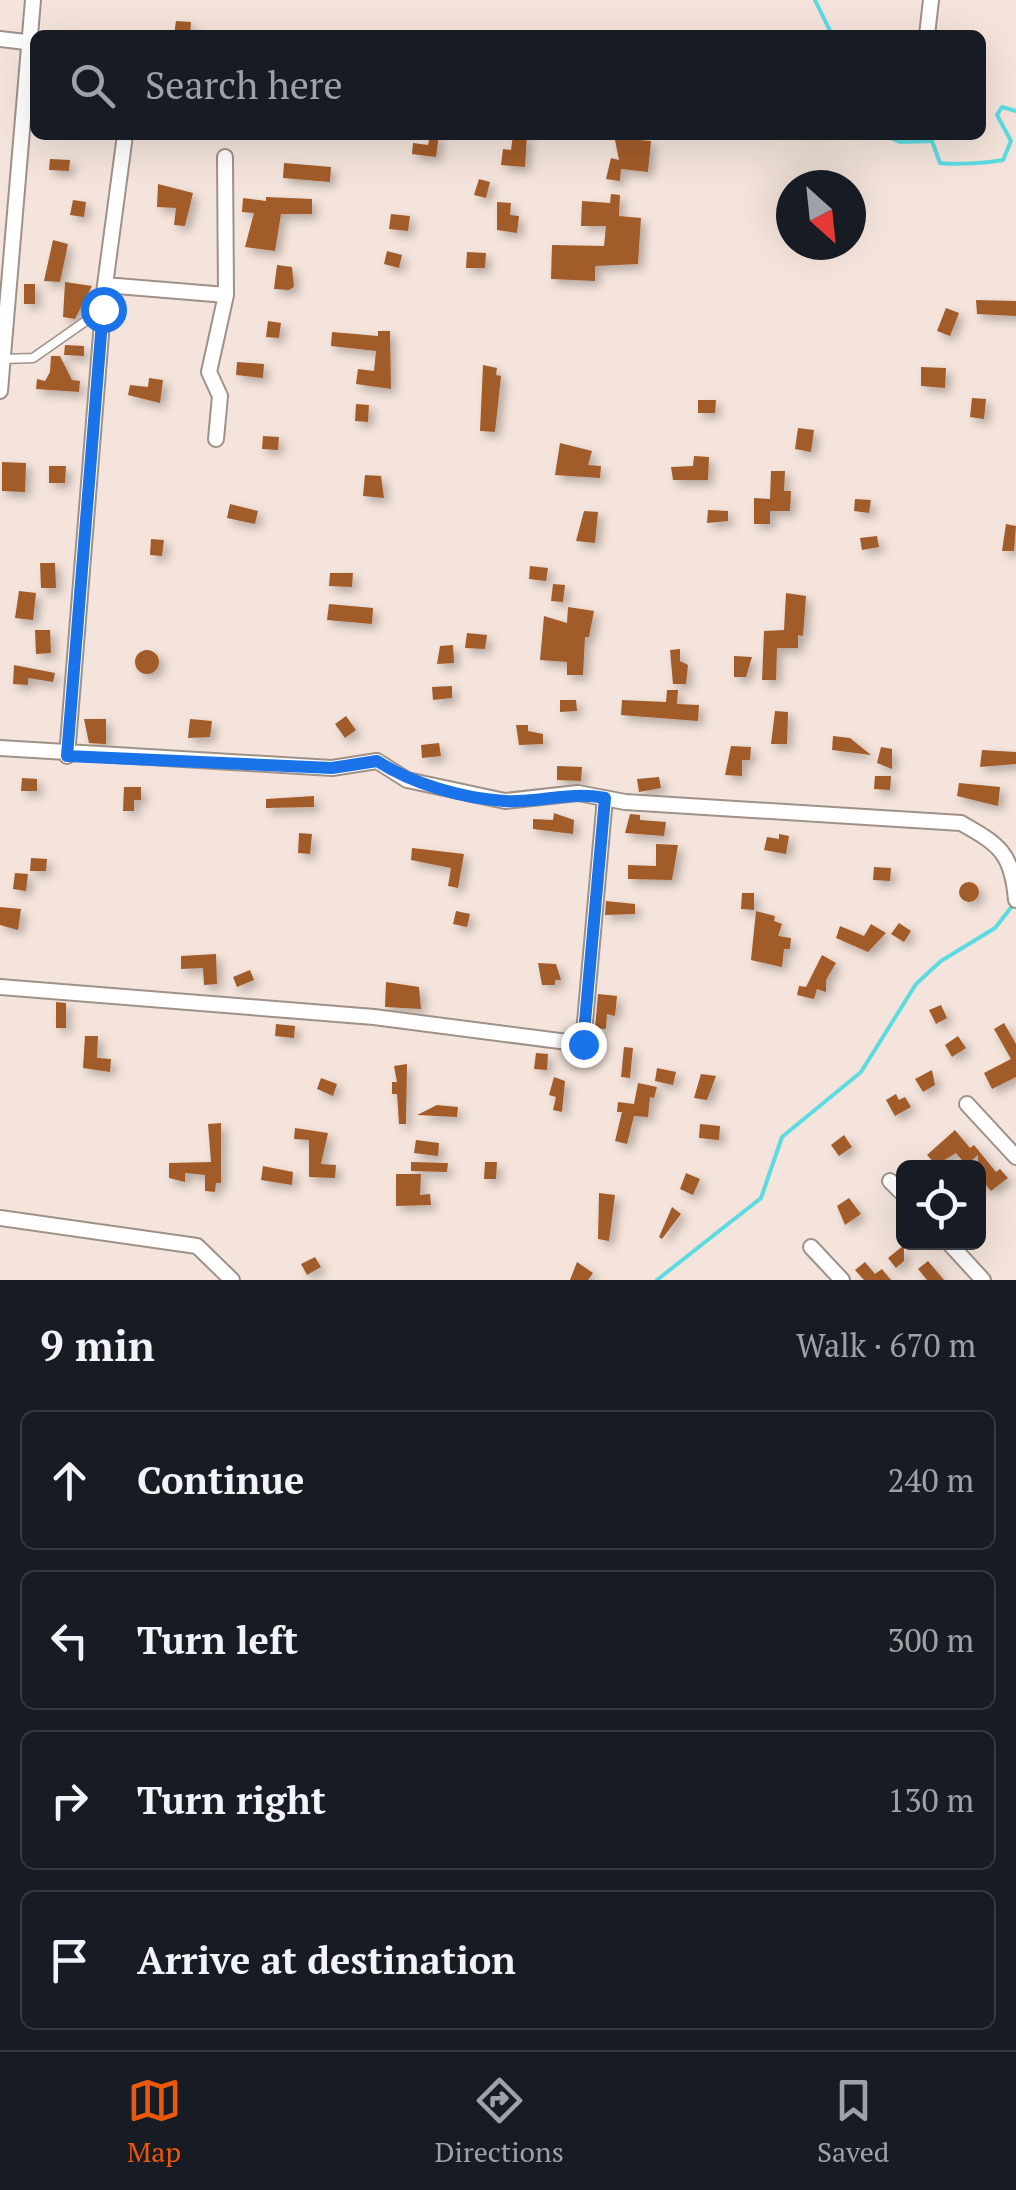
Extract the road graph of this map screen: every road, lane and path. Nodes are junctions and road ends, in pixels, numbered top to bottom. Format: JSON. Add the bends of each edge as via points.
{"nodes":[{"id":1,"x":32,"y":0,"type":"edge"},
{"id":2,"x":931,"y":0,"type":"edge"},
{"id":3,"x":32,"y":30,"type":"edge"},
{"id":4,"x":928,"y":30,"type":"edge"},
{"id":5,"x":0,"y":40,"type":"edge"},
{"id":6,"x":30,"y":43,"type":"edge"},
{"id":7,"x":30,"y":65,"type":"edge"},
{"id":8,"x":124,"y":140,"type":"edge"},
{"id":9,"x":225,"y":157,"type":"dead end"},
{"id":10,"x":104,"y":285,"type":"junction"},
{"id":11,"x":226,"y":295,"type":"junction"},
{"id":12,"x":103,"y":309,"type":"junction"},
{"id":13,"x":3,"y":359,"type":"junction"},
{"id":14,"x":0,"y":390,"type":"edge"},
{"id":15,"x":216,"y":438,"type":"dead end"},
{"id":16,"x":0,"y":748,"type":"edge"},
{"id":17,"x":67,"y":756,"type":"junction"},
{"id":18,"x":605,"y":798,"type":"junction"},
{"id":19,"x":1016,"y":900,"type":"edge"},
{"id":20,"x":0,"y":987,"type":"edge"},
{"id":21,"x":967,"y":1104,"type":"dead end"},
{"id":22,"x":1016,"y":1157,"type":"edge"},
{"id":23,"x":890,"y":1181,"type":"dead end"},
{"id":24,"x":896,"y":1187,"type":"edge"},
{"id":25,"x":0,"y":1218,"type":"edge"},
{"id":26,"x":811,"y":1247,"type":"dead end"},
{"id":27,"x":955,"y":1250,"type":"edge"},
{"id":28,"x":232,"y":1280,"type":"edge"},
{"id":29,"x":842,"y":1280,"type":"edge"},
{"id":30,"x":983,"y":1280,"type":"edge"}],
"edges":[{"from":1,"to":3,"type":"street"},
{"from":2,"to":4,"type":"street"},
{"from":5,"to":6,"type":"street"},
{"from":7,"to":13,"type":"street"},
{"from":8,"to":10,"type":"street"},
{"from":9,"to":11,"type":"street"},
{"from":10,"to":11,"type":"street"},
{"from":10,"to":12,"type":"street"},
{"from":11,"to":15,"type":"street","via":[[209,372],[220,396]]},
{"from":12,"to":13,"type":"lane","via":[[33,358]]},
{"from":12,"to":17,"type":"street"},
{"from":13,"to":14,"type":"street"},
{"from":16,"to":17,"type":"street"},
{"from":17,"to":18,"type":"street","via":[[332,768],[377,761],[407,780],[504,801],[578,793]]},
{"from":18,"to":19,"type":"street","via":[[961,823],[996,843],[1014,868]]},
{"from":18,"to":20,"type":"street","via":[[583,1044],[374,1017]]},
{"from":21,"to":22,"type":"street"},
{"from":23,"to":24,"type":"street"},
{"from":25,"to":28,"type":"street","via":[[197,1246]]},
{"from":26,"to":29,"type":"street"},
{"from":27,"to":30,"type":"street"}]}
